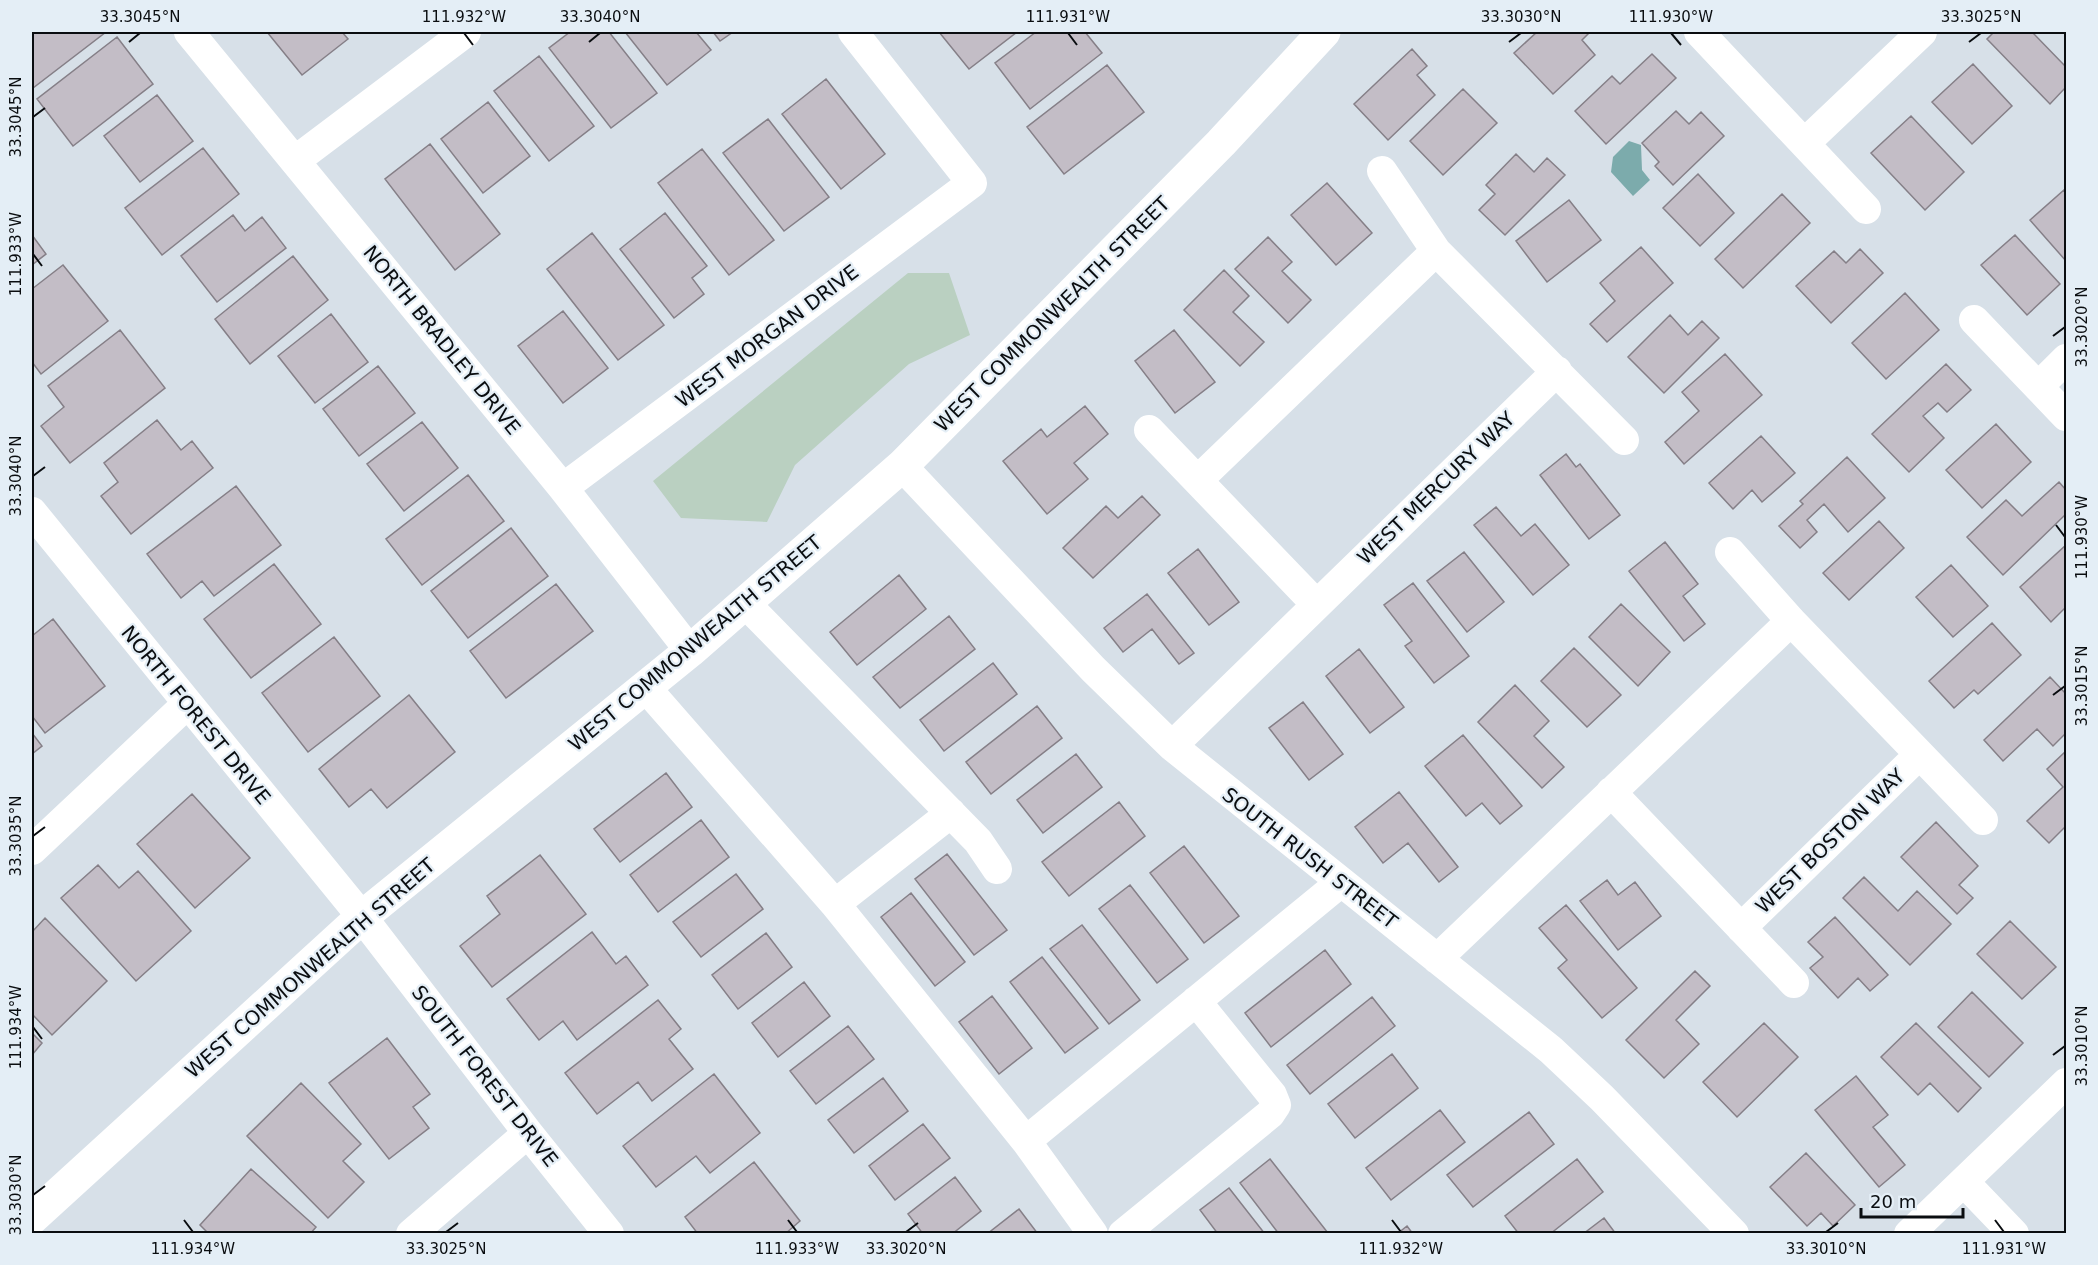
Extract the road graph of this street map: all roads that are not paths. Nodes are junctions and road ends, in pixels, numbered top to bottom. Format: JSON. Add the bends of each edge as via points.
{"nodes":[{"id":1,"x":189,"y":32,"type":"edge"},
{"id":2,"x":466,"y":32,"type":"edge"},
{"id":3,"x":853,"y":32,"type":"edge"},
{"id":4,"x":1324,"y":32,"type":"edge"},
{"id":5,"x":1699,"y":32,"type":"edge"},
{"id":6,"x":1922,"y":32,"type":"edge"},
{"id":7,"x":1805,"y":143,"type":"junction"},
{"id":8,"x":296,"y":160,"type":"junction"},
{"id":9,"x":1382,"y":171,"type":"dead end"},
{"id":10,"x":1866,"y":209,"type":"dead end"},
{"id":11,"x":1436,"y":251,"type":"junction"},
{"id":12,"x":1974,"y":320,"type":"dead end"},
{"id":13,"x":2067,"y":359,"type":"edge"},
{"id":14,"x":1557,"y":372,"type":"junction"},
{"id":15,"x":2038,"y":387,"type":"junction"},
{"id":16,"x":2067,"y":416,"type":"edge"},
{"id":17,"x":1149,"y":430,"type":"dead end"},
{"id":18,"x":1624,"y":440,"type":"dead end"},
{"id":19,"x":902,"y":466,"type":"junction"},
{"id":20,"x":1198,"y":480,"type":"junction"},
{"id":21,"x":562,"y":488,"type":"junction"},
{"id":22,"x":32,"y":512,"type":"edge"},
{"id":23,"x":1730,"y":552,"type":"dead end"},
{"id":24,"x":745,"y":603,"type":"junction"},
{"id":25,"x":1316,"y":604,"type":"junction"},
{"id":26,"x":1791,"y":621,"type":"junction"},
{"id":27,"x":690,"y":651,"type":"junction"},
{"id":28,"x":646,"y":688,"type":"junction"},
{"id":29,"x":188,"y":704,"type":"junction"},
{"id":30,"x":1172,"y":746,"type":"junction"},
{"id":31,"x":1919,"y":755,"type":"junction"},
{"id":32,"x":1611,"y":792,"type":"junction"},
{"id":33,"x":951,"y":813,"type":"junction"},
{"id":34,"x":1983,"y":820,"type":"dead end"},
{"id":35,"x":32,"y":850,"type":"edge"},
{"id":36,"x":998,"y":869,"type":"dead end"},
{"id":37,"x":1340,"y":884,"type":"junction"},
{"id":38,"x":835,"y":904,"type":"junction"},
{"id":39,"x":362,"y":917,"type":"junction"},
{"id":40,"x":1741,"y":928,"type":"junction"},
{"id":41,"x":1437,"y":959,"type":"junction"},
{"id":42,"x":1794,"y":983,"type":"dead end"},
{"id":43,"x":1196,"y":1001,"type":"junction"},
{"id":44,"x":2067,"y":1083,"type":"edge"},
{"id":45,"x":528,"y":1133,"type":"junction"},
{"id":46,"x":1026,"y":1141,"type":"junction"},
{"id":47,"x":1964,"y":1182,"type":"junction"},
{"id":48,"x":32,"y":1218,"type":"edge"},
{"id":49,"x":411,"y":1233,"type":"edge"},
{"id":50,"x":609,"y":1233,"type":"edge"},
{"id":51,"x":1093,"y":1233,"type":"edge"},
{"id":52,"x":1122,"y":1233,"type":"edge"},
{"id":53,"x":1734,"y":1233,"type":"edge"},
{"id":54,"x":1909,"y":1233,"type":"edge"},
{"id":55,"x":2014,"y":1233,"type":"edge"}],
"edges":[{"from":1,"to":8,"type":"street","name":"NORTH BRADLEY DRIVE"},
{"from":2,"to":8,"type":"street"},
{"from":3,"to":21,"type":"street","name":"WEST MORGAN DRIVE","via":[[972,183]]},
{"from":4,"to":19,"type":"street","name":"WEST COMMONWEALTH STREET","via":[[1221,143]]},
{"from":5,"to":7,"type":"street"},
{"from":6,"to":7,"type":"street"},
{"from":7,"to":10,"type":"street"},
{"from":8,"to":21,"type":"street","name":"NORTH BRADLEY DRIVE"},
{"from":9,"to":11,"type":"street"},
{"from":11,"to":14,"type":"street"},
{"from":11,"to":20,"type":"street"},
{"from":12,"to":15,"type":"street"},
{"from":13,"to":15,"type":"street"},
{"from":14,"to":18,"type":"street"},
{"from":14,"to":25,"type":"street","name":"WEST MERCURY WAY"},
{"from":15,"to":16,"type":"street"},
{"from":17,"to":20,"type":"street"},
{"from":19,"to":24,"type":"street","name":"WEST COMMONWEALTH STREET"},
{"from":19,"to":30,"type":"street","name":"SOUTH RUSH STREET","via":[[1093,669]]},
{"from":20,"to":25,"type":"street"},
{"from":21,"to":27,"type":"street","name":"NORTH BRADLEY DRIVE"},
{"from":22,"to":29,"type":"street","name":"NORTH FOREST DRIVE"},
{"from":23,"to":26,"type":"street","name":"WEST BOSTON WAY"},
{"from":24,"to":27,"type":"street","name":"WEST COMMONWEALTH STREET"},
{"from":24,"to":33,"type":"street"},
{"from":25,"to":30,"type":"street","name":"WEST MERCURY WAY"},
{"from":26,"to":31,"type":"street","name":"WEST BOSTON WAY"},
{"from":26,"to":32,"type":"street"},
{"from":27,"to":28,"type":"street","name":"WEST COMMONWEALTH STREET"},
{"from":28,"to":38,"type":"street"},
{"from":28,"to":39,"type":"street","name":"WEST COMMONWEALTH STREET"},
{"from":29,"to":35,"type":"street"},
{"from":29,"to":39,"type":"street","name":"NORTH FOREST DRIVE"},
{"from":30,"to":37,"type":"street","name":"SOUTH RUSH STREET"},
{"from":31,"to":34,"type":"street","name":"WEST BOSTON WAY"},
{"from":31,"to":40,"type":"street","name":"WEST BOSTON WAY"},
{"from":32,"to":40,"type":"street","name":"WEST BOSTON WAY"},
{"from":32,"to":41,"type":"street"},
{"from":33,"to":36,"type":"street"},
{"from":33,"to":38,"type":"street"},
{"from":37,"to":41,"type":"street","name":"SOUTH RUSH STREET"},
{"from":37,"to":43,"type":"street"},
{"from":38,"to":46,"type":"street"},
{"from":39,"to":45,"type":"street","name":"SOUTH FOREST DRIVE"},
{"from":39,"to":48,"type":"street","name":"WEST COMMONWEALTH STREET"},
{"from":40,"to":42,"type":"street","name":"WEST BOSTON WAY"},
{"from":41,"to":53,"type":"street","name":"SOUTH RUSH STREET","via":[[1551,1050]]},
{"from":43,"to":46,"type":"street"},
{"from":43,"to":52,"type":"street","via":[[1276,1105],[1270,1114]]},
{"from":44,"to":47,"type":"street"},
{"from":45,"to":49,"type":"street"},
{"from":45,"to":50,"type":"street","name":"SOUTH FOREST DRIVE"},
{"from":46,"to":51,"type":"street"},
{"from":47,"to":54,"type":"street"},
{"from":47,"to":55,"type":"street"}]}
